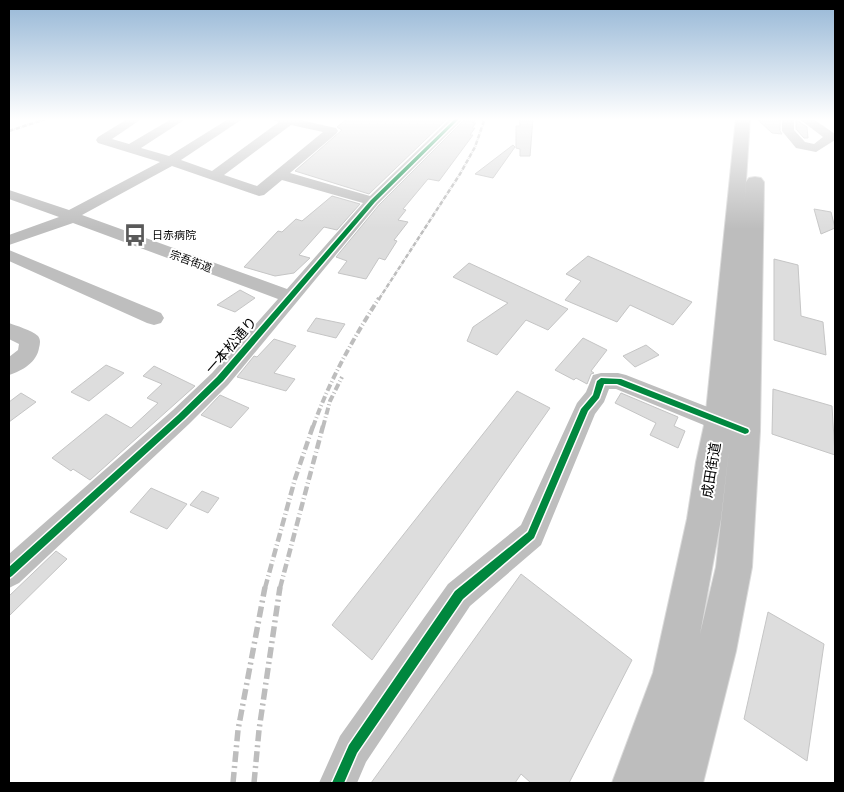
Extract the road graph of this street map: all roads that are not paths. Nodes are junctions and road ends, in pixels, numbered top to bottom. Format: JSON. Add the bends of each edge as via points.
{"nodes":[{"id":1,"x":152,"y":155,"type":"edge"},
{"id":2,"x":180,"y":155,"type":"edge"},
{"id":3,"x":239,"y":155,"type":"edge"},
{"id":4,"x":304,"y":155,"type":"edge"},
{"id":5,"x":420,"y":155,"type":"edge"},
{"id":6,"x":740,"y":155,"type":"edge"},
{"id":7,"x":755,"y":155,"type":"edge"},
{"id":8,"x":171,"y":161,"type":"junction"},
{"id":9,"x":280,"y":175,"type":"junction"},
{"id":10,"x":214,"y":176,"type":"junction"},
{"id":11,"x":9,"y":194,"type":"edge"},
{"id":12,"x":373,"y":201,"type":"junction"},
{"id":13,"x":70,"y":218,"type":"junction"},
{"id":14,"x":9,"y":240,"type":"edge"},
{"id":15,"x":9,"y":255,"type":"edge"},
{"id":16,"x":289,"y":296,"type":"junction"},
{"id":17,"x":154,"y":318,"type":"dead end"},
{"id":18,"x":9,"y":330,"type":"edge"},
{"id":19,"x":9,"y":367,"type":"edge"},
{"id":20,"x":732,"y":426,"type":"junction"},
{"id":21,"x":9,"y":573,"type":"edge"},
{"id":22,"x":338,"y":783,"type":"edge"},
{"id":23,"x":634,"y":783,"type":"edge"},
{"id":24,"x":680,"y":783,"type":"edge"}],
"edges":[{"from":1,"to":8,"type":"street"},
{"from":2,"to":8,"type":"street"},
{"from":3,"to":10,"type":"street"},
{"from":4,"to":9,"type":"street"},
{"from":5,"to":12,"type":"street","name":"一本松通り"},
{"from":6,"to":20,"type":"highway","name":"成田街道","via":[[724,344]]},
{"from":7,"to":20,"type":"highway","name":"成田街道"},
{"from":8,"to":10,"type":"street"},
{"from":8,"to":13,"type":"street"},
{"from":9,"to":10,"type":"street","via":[[259,192]]},
{"from":9,"to":12,"type":"street"},
{"from":11,"to":13,"type":"street","name":"宗吾街道"},
{"from":12,"to":16,"type":"street","name":"一本松通り"},
{"from":13,"to":14,"type":"street"},
{"from":13,"to":16,"type":"street","name":"宗吾街道"},
{"from":15,"to":17,"type":"street"},
{"from":16,"to":21,"type":"street","name":"一本松通り","via":[[220,379]]},
{"from":18,"to":19,"type":"street","via":[[30,341],[28,354]]},
{"from":20,"to":22,"type":"street","via":[[618,381],[601,382],[596,396],[585,409],[531,535],[459,595],[353,749]]},
{"from":20,"to":23,"type":"highway","name":"成田街道","via":[[712,462],[673,673]]},
{"from":20,"to":24,"type":"highway","name":"成田街道","via":[[734,567],[716,651]]}]}
